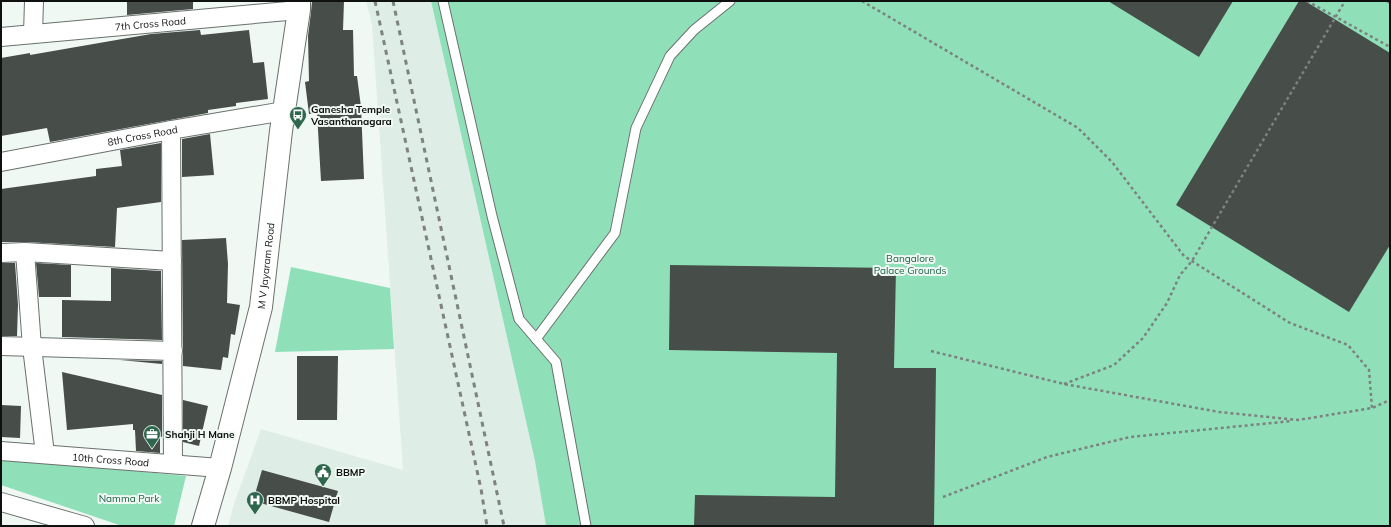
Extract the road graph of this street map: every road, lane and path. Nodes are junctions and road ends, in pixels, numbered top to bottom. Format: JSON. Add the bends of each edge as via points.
{"nodes":[{"id":1,"x":34,"y":1,"type":"edge"},
{"id":2,"x":443,"y":1,"type":"edge"},
{"id":3,"x":730,"y":1,"type":"edge"},
{"id":4,"x":862,"y":1,"type":"edge"},
{"id":5,"x":1307,"y":1,"type":"edge"},
{"id":6,"x":1345,"y":1,"type":"edge"},
{"id":7,"x":1387,"y":1,"type":"edge"},
{"id":8,"x":1390,"y":2,"type":"edge"},
{"id":9,"x":299,"y":6,"type":"edge"},
{"id":10,"x":1336,"y":17,"type":"junction"},
{"id":11,"x":33,"y":34,"type":"junction"},
{"id":12,"x":1,"y":37,"type":"edge"},
{"id":13,"x":1390,"y":47,"type":"edge"},
{"id":14,"x":284,"y":111,"type":"junction"},
{"id":15,"x":172,"y":130,"type":"junction"},
{"id":16,"x":1,"y":162,"type":"edge"},
{"id":17,"x":26,"y":252,"type":"junction"},
{"id":18,"x":1,"y":253,"type":"edge"},
{"id":19,"x":172,"y":261,"type":"junction"},
{"id":20,"x":1192,"y":262,"type":"junction"},
{"id":21,"x":536,"y":339,"type":"junction"},
{"id":22,"x":1,"y":346,"type":"edge"},
{"id":23,"x":32,"y":347,"type":"junction"},
{"id":24,"x":173,"y":351,"type":"junction"},
{"id":25,"x":931,"y":351,"type":"dead end"},
{"id":26,"x":1064,"y":384,"type":"junction"},
{"id":27,"x":1390,"y":400,"type":"edge"},
{"id":28,"x":1372,"y":408,"type":"junction"},
{"id":29,"x":1298,"y":420,"type":"junction"},
{"id":30,"x":1,"y":451,"type":"edge"},
{"id":31,"x":45,"y":454,"type":"junction"},
{"id":32,"x":173,"y":464,"type":"junction"},
{"id":33,"x":220,"y":468,"type":"junction"},
{"id":34,"x":943,"y":497,"type":"dead end"},
{"id":35,"x":1,"y":502,"type":"edge"},
{"id":36,"x":85,"y":526,"type":"edge"},
{"id":37,"x":203,"y":526,"type":"edge"},
{"id":38,"x":586,"y":526,"type":"edge"}],
"edges":[{"from":1,"to":11,"type":"street"},
{"from":2,"to":21,"type":"lane","via":[[492,216],[519,318]]},
{"from":3,"to":21,"type":"lane","via":[[694,30],[670,56],[636,128],[615,233]]},
{"from":4,"to":20,"type":"path","via":[[1078,128],[1112,162],[1184,256]]},
{"from":5,"to":10,"type":"path"},
{"from":6,"to":10,"type":"path"},
{"from":7,"to":8,"type":"path"},
{"from":9,"to":11,"type":"street","name":"7th Cross Road"},
{"from":9,"to":14,"type":"street","name":"M V Jayaram Road"},
{"from":10,"to":13,"type":"path"},
{"from":10,"to":20,"type":"path"},
{"from":11,"to":12,"type":"street","name":"7th Cross Road"},
{"from":14,"to":15,"type":"street","name":"8th Cross Road"},
{"from":14,"to":33,"type":"street","name":"M V Jayaram Road","via":[[261,307]]},
{"from":15,"to":16,"type":"street","name":"8th Cross Road"},
{"from":15,"to":19,"type":"street"},
{"from":17,"to":18,"type":"street"},
{"from":17,"to":19,"type":"street"},
{"from":17,"to":23,"type":"street"},
{"from":19,"to":24,"type":"street"},
{"from":20,"to":26,"type":"path","via":[[1180,275],[1167,303],[1142,338],[1114,365]]},
{"from":20,"to":28,"type":"path","via":[[1290,324],[1348,344],[1369,370]]},
{"from":21,"to":38,"type":"lane","via":[[556,362]]},
{"from":22,"to":23,"type":"street"},
{"from":23,"to":24,"type":"street"},
{"from":23,"to":31,"type":"street"},
{"from":24,"to":32,"type":"street"},
{"from":25,"to":26,"type":"path"},
{"from":26,"to":29,"type":"path","via":[[1219,412]]},
{"from":27,"to":28,"type":"path"},
{"from":28,"to":29,"type":"path"},
{"from":29,"to":34,"type":"path","via":[[1130,437],[1047,457]]},
{"from":30,"to":31,"type":"street","name":"10th Cross Road"},
{"from":31,"to":32,"type":"street","name":"10th Cross Road"},
{"from":32,"to":33,"type":"street","name":"10th Cross Road"},
{"from":33,"to":37,"type":"street","name":"M V Jayaram Road"},
{"from":35,"to":36,"type":"street"}]}
